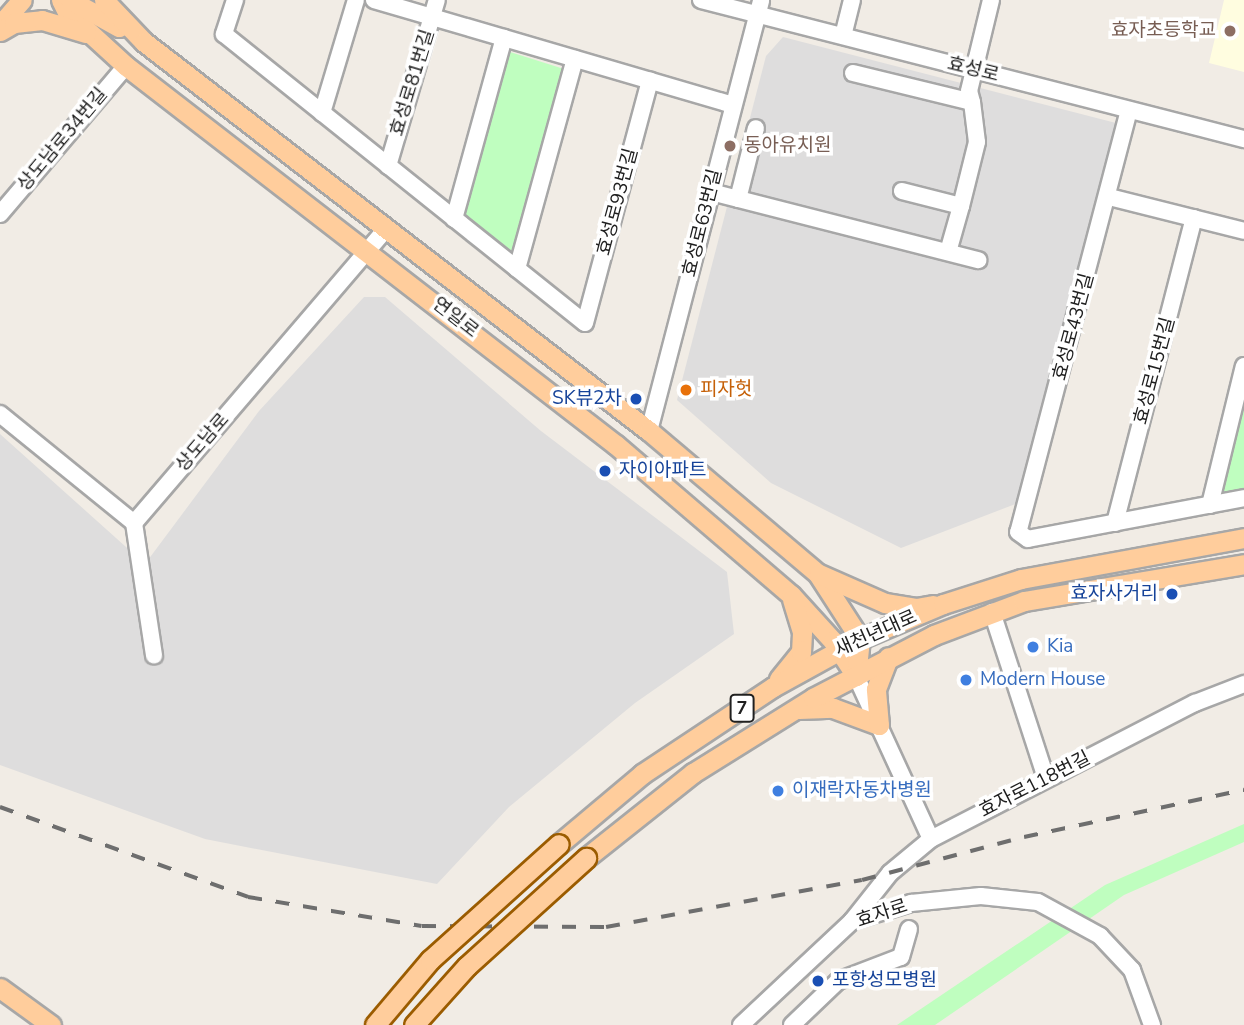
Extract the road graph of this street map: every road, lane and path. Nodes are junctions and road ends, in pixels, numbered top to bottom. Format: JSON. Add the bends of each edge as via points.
{"nodes":[{"id":1,"x":22,"y":0,"type":"edge"},
{"id":2,"x":61,"y":0,"type":"edge"},
{"id":3,"x":70,"y":0,"type":"edge"},
{"id":4,"x":104,"y":0,"type":"edge"},
{"id":5,"x":235,"y":0,"type":"edge"},
{"id":6,"x":356,"y":0,"type":"edge"},
{"id":7,"x":374,"y":0,"type":"edge"},
{"id":8,"x":437,"y":0,"type":"edge"},
{"id":9,"x":701,"y":0,"type":"edge"},
{"id":10,"x":852,"y":0,"type":"edge"},
{"id":11,"x":991,"y":0,"type":"edge"},
{"id":12,"x":759,"y":7,"type":"edge"},
{"id":13,"x":433,"y":17,"type":"junction"},
{"id":14,"x":0,"y":25,"type":"edge"},
{"id":15,"x":0,"y":32,"type":"edge"},
{"id":16,"x":90,"y":34,"type":"junction"},
{"id":17,"x":843,"y":36,"type":"junction"},
{"id":18,"x":504,"y":38,"type":"junction"},
{"id":19,"x":144,"y":42,"type":"junction"},
{"id":20,"x":575,"y":59,"type":"junction"},
{"id":21,"x":126,"y":66,"type":"junction"},
{"id":22,"x":973,"y":70,"type":"junction"},
{"id":23,"x":853,"y":73,"type":"dead end"},
{"id":24,"x":650,"y":81,"type":"junction"},
{"id":25,"x":972,"y":102,"type":"junction"},
{"id":26,"x":733,"y":105,"type":"junction"},
{"id":27,"x":1129,"y":110,"type":"junction"},
{"id":28,"x":322,"y":113,"type":"junction"},
{"id":29,"x":756,"y":128,"type":"dead end"},
{"id":30,"x":1244,"y":139,"type":"edge"},
{"id":31,"x":388,"y":166,"type":"junction"},
{"id":32,"x":902,"y":191,"type":"dead end"},
{"id":33,"x":711,"y":192,"type":"junction"},
{"id":34,"x":1109,"y":197,"type":"junction"},
{"id":35,"x":738,"y":199,"type":"junction"},
{"id":36,"x":961,"y":206,"type":"junction"},
{"id":37,"x":0,"y":214,"type":"edge"},
{"id":38,"x":1194,"y":218,"type":"junction"},
{"id":39,"x":454,"y":219,"type":"junction"},
{"id":40,"x":384,"y":230,"type":"junction"},
{"id":41,"x":1244,"y":231,"type":"edge"},
{"id":42,"x":368,"y":251,"type":"junction"},
{"id":43,"x":948,"y":252,"type":"junction"},
{"id":44,"x":978,"y":260,"type":"dead end"},
{"id":45,"x":517,"y":269,"type":"junction"},
{"id":46,"x":1244,"y":366,"type":"edge"},
{"id":47,"x":0,"y":414,"type":"edge"},
{"id":48,"x":649,"y":431,"type":"junction"},
{"id":49,"x":1244,"y":498,"type":"edge"},
{"id":50,"x":1210,"y":505,"type":"junction"},
{"id":51,"x":134,"y":523,"type":"junction"},
{"id":52,"x":1115,"y":523,"type":"junction"},
{"id":53,"x":1244,"y":538,"type":"edge"},
{"id":54,"x":1244,"y":564,"type":"edge"},
{"id":55,"x":818,"y":574,"type":"junction"},
{"id":56,"x":790,"y":595,"type":"junction"},
{"id":57,"x":943,"y":604,"type":"junction"},
{"id":58,"x":992,"y":612,"type":"junction"},
{"id":59,"x":860,"y":639,"type":"junction"},
{"id":60,"x":838,"y":649,"type":"junction"},
{"id":61,"x":154,"y":654,"type":"dead end"},
{"id":62,"x":888,"y":657,"type":"junction"},
{"id":63,"x":856,"y":676,"type":"junction"},
{"id":64,"x":1244,"y":684,"type":"edge"},
{"id":65,"x":773,"y":687,"type":"junction"},
{"id":66,"x":798,"y":709,"type":"junction"},
{"id":67,"x":878,"y":725,"type":"junction"},
{"id":68,"x":1046,"y":778,"type":"junction"},
{"id":69,"x":931,"y":839,"type":"junction"},
{"id":70,"x":852,"y":922,"type":"junction"},
{"id":71,"x":909,"y":929,"type":"dead end"},
{"id":72,"x":0,"y":988,"type":"edge"},
{"id":73,"x":51,"y":1025,"type":"edge"},
{"id":74,"x":375,"y":1025,"type":"edge"},
{"id":75,"x":414,"y":1025,"type":"edge"},
{"id":76,"x":741,"y":1025,"type":"edge"},
{"id":77,"x":792,"y":1025,"type":"edge"},
{"id":78,"x":1152,"y":1025,"type":"edge"}],
"edges":[{"from":1,"to":14,"type":"main road"},
{"from":2,"to":16,"type":"main road","name":"연일로"},
{"from":3,"to":19,"type":"main road"},
{"from":4,"to":19,"type":"main road","name":"연일로"},
{"from":5,"to":28,"type":"street","via":[[224,34]]},
{"from":6,"to":28,"type":"street"},
{"from":7,"to":13,"type":"street"},
{"from":8,"to":13,"type":"street","name":"효성로81번길"},
{"from":9,"to":12,"type":"street","name":"효성로"},
{"from":10,"to":17,"type":"street"},
{"from":11,"to":22,"type":"street"},
{"from":12,"to":17,"type":"street","name":"효성로"},
{"from":12,"to":26,"type":"street","name":"효성로63번길"},
{"from":13,"to":18,"type":"street"},
{"from":13,"to":31,"type":"street","name":"효성로81번길"},
{"from":15,"to":16,"type":"main road","via":[[14,23],[42,20]]},
{"from":16,"to":21,"type":"main road","name":"연일로"},
{"from":17,"to":22,"type":"street","name":"효성로"},
{"from":18,"to":20,"type":"street"},
{"from":18,"to":39,"type":"street"},
{"from":19,"to":40,"type":"main road","name":"연일로"},
{"from":20,"to":24,"type":"street"},
{"from":20,"to":45,"type":"street"},
{"from":21,"to":37,"type":"street","name":"상도남로34번길"},
{"from":21,"to":42,"type":"main road","name":"연일로"},
{"from":22,"to":25,"type":"street"},
{"from":22,"to":27,"type":"street","name":"효성로"},
{"from":23,"to":25,"type":"street"},
{"from":24,"to":26,"type":"street"},
{"from":24,"to":45,"type":"street","name":"효성로93번길","via":[[585,323]]},
{"from":25,"to":36,"type":"street","via":[[977,142]]},
{"from":26,"to":33,"type":"street","name":"효성로63번길"},
{"from":27,"to":30,"type":"street","name":"효성로"},
{"from":27,"to":34,"type":"street","name":"효성로43번길"},
{"from":28,"to":31,"type":"street"},
{"from":29,"to":35,"type":"street"},
{"from":31,"to":39,"type":"street"},
{"from":32,"to":36,"type":"street"},
{"from":33,"to":35,"type":"street"},
{"from":33,"to":48,"type":"street","name":"효성로63번길"},
{"from":34,"to":38,"type":"street"},
{"from":34,"to":52,"type":"street","name":"효성로43번길","via":[[1018,532],[1028,539]]},
{"from":35,"to":43,"type":"street"},
{"from":36,"to":43,"type":"street"},
{"from":38,"to":41,"type":"street"},
{"from":38,"to":52,"type":"street","name":"효성로15번길"},
{"from":39,"to":45,"type":"street"},
{"from":40,"to":42,"type":"street","name":"상도남로"},
{"from":40,"to":48,"type":"main road","name":"연일로"},
{"from":42,"to":51,"type":"street","name":"상도남로"},
{"from":42,"to":56,"type":"main road","name":"연일로","via":[[616,445]]},
{"from":43,"to":44,"type":"street"},
{"from":46,"to":50,"type":"street"},
{"from":47,"to":51,"type":"street"},
{"from":48,"to":55,"type":"main road","name":"연일로"},
{"from":49,"to":50,"type":"street"},
{"from":50,"to":52,"type":"street"},
{"from":51,"to":61,"type":"street"},
{"from":53,"to":57,"type":"main road","name":"새천년대로","number":"7","via":[[1021,579]]},
{"from":54,"to":58,"type":"main road","name":"새천년대로","number":"7","via":[[1024,601]]},
{"from":55,"to":57,"type":"main road","via":[[886,603],[916,608]]},
{"from":55,"to":59,"type":"main road","name":"연일로"},
{"from":56,"to":60,"type":"main road","name":"연일로"},
{"from":56,"to":65,"type":"main road","via":[[802,632],[801,652]]},
{"from":57,"to":59,"type":"main road","name":"새천년대로","number":"7"},
{"from":58,"to":62,"type":"main road","name":"새천년대로","number":"7"},
{"from":58,"to":68,"type":"street"},
{"from":59,"to":60,"type":"main road","name":"새천년대로","number":"7"},
{"from":59,"to":63,"type":"main road"},
{"from":60,"to":63,"type":"main road","name":"연일로"},
{"from":60,"to":65,"type":"main road","name":"새천년대로","number":"7"},
{"from":62,"to":63,"type":"main road","name":"새천년대로","number":"7"},
{"from":62,"to":67,"type":"main road","via":[[876,689]]},
{"from":63,"to":66,"type":"main road","name":"새천년대로","number":"7"},
{"from":63,"to":67,"type":"street"},
{"from":64,"to":68,"type":"street","name":"효자로118번길","via":[[1195,703]]},
{"from":65,"to":74,"type":"main road","name":"새천년대로","number":"7","bridge":true,"via":[[642,774],[559,844],[430,960]]},
{"from":66,"to":67,"type":"main road","via":[[833,708]]},
{"from":66,"to":75,"type":"main road","name":"새천년대로","number":"7","bridge":true,"via":[[693,773],[586,858],[467,966]]},
{"from":67,"to":69,"type":"street"},
{"from":68,"to":69,"type":"street","name":"효자로118번길"},
{"from":69,"to":70,"type":"street","name":"효자로118번길","via":[[890,873]]},
{"from":70,"to":76,"type":"street","name":"효자로"},
{"from":70,"to":78,"type":"street","name":"효자로","via":[[911,903],[952,897],[1012,897],[1059,912],[1100,936],[1132,970]]},
{"from":71,"to":77,"type":"street","via":[[901,957],[838,981]]},
{"from":72,"to":73,"type":"main road"}]}
